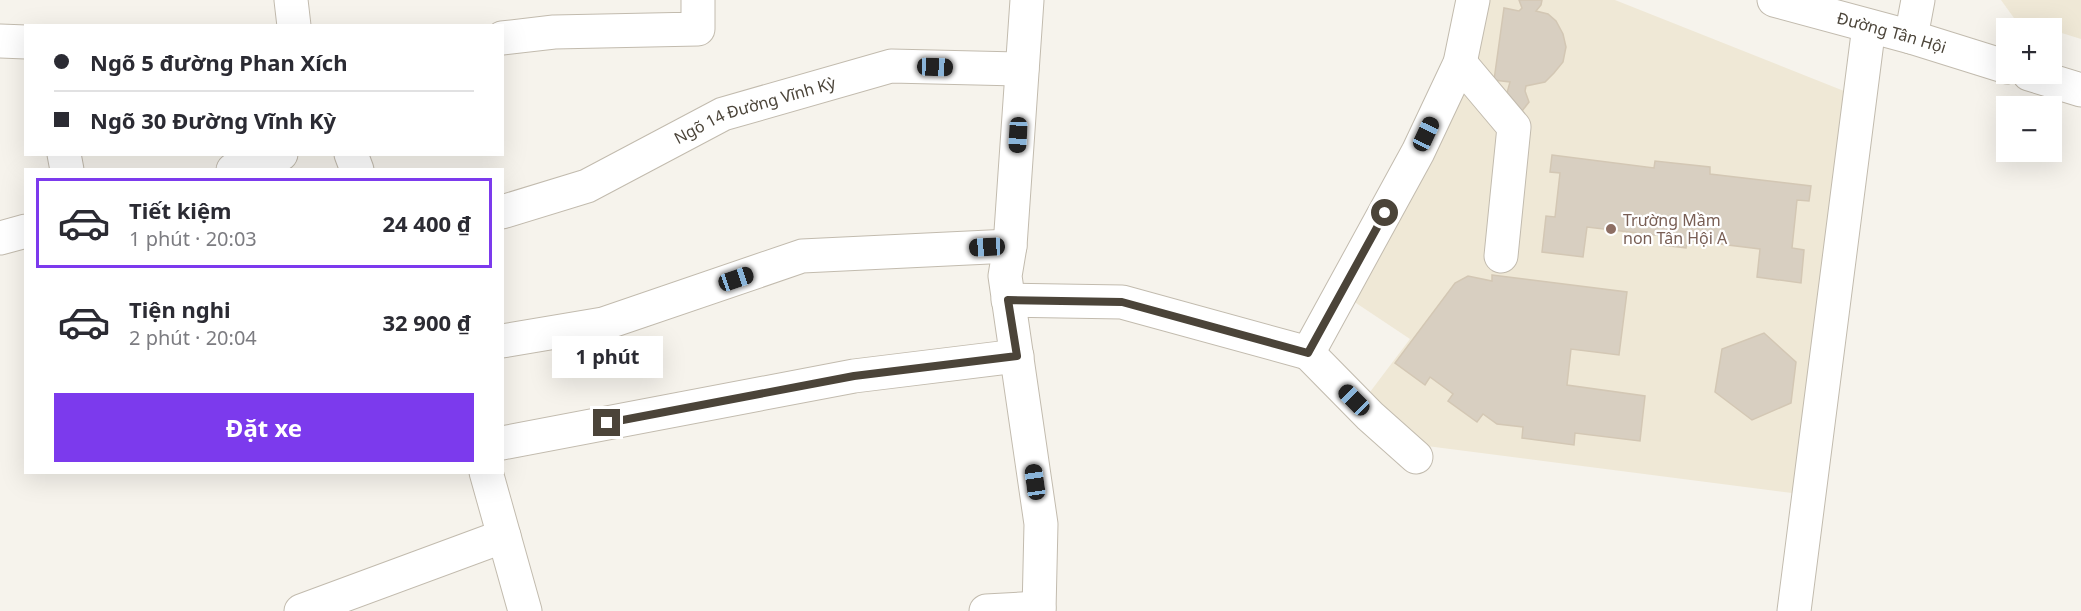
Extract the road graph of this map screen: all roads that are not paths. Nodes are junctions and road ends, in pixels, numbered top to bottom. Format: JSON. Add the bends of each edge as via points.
{"nodes":[{"id":1,"x":698,"y":0,"type":"edge"},
{"id":2,"x":1027,"y":0,"type":"edge"},
{"id":3,"x":1473,"y":0,"type":"edge"},
{"id":4,"x":1774,"y":0,"type":"edge"},
{"id":5,"x":1918,"y":0,"type":"edge"},
{"id":6,"x":1869,"y":26,"type":"junction"},
{"id":7,"x":1911,"y":37,"type":"junction"},
{"id":8,"x":504,"y":38,"type":"edge"},
{"id":9,"x":0,"y":41,"type":"edge"},
{"id":10,"x":24,"y":42,"type":"edge"},
{"id":11,"x":1460,"y":63,"type":"junction"},
{"id":12,"x":1996,"y":64,"type":"edge"},
{"id":13,"x":1022,"y":69,"type":"junction"},
{"id":14,"x":2062,"y":84,"type":"edge"},
{"id":15,"x":2081,"y":90,"type":"edge"},
{"id":16,"x":275,"y":156,"type":"edge"},
{"id":17,"x":239,"y":168,"type":"edge"},
{"id":18,"x":504,"y":211,"type":"edge"},
{"id":19,"x":24,"y":232,"type":"edge"},
{"id":20,"x":0,"y":238,"type":"edge"},
{"id":21,"x":1010,"y":246,"type":"junction"},
{"id":22,"x":1501,"y":256,"type":"dead end"},
{"id":23,"x":1008,"y":300,"type":"junction"},
{"id":24,"x":504,"y":341,"type":"edge"},
{"id":25,"x":1308,"y":353,"type":"junction"},
{"id":26,"x":1017,"y":356,"type":"junction"},
{"id":27,"x":504,"y":443,"type":"edge"},
{"id":28,"x":1416,"y":457,"type":"dead end"},
{"id":29,"x":487,"y":474,"type":"edge"},
{"id":30,"x":504,"y":536,"type":"junction"},
{"id":31,"x":1039,"y":610,"type":"edge"},
{"id":32,"x":301,"y":611,"type":"edge"},
{"id":33,"x":525,"y":611,"type":"edge"},
{"id":34,"x":986,"y":611,"type":"edge"},
{"id":35,"x":1794,"y":611,"type":"edge"}],
"edges":[{"from":1,"to":8,"type":"street","via":[[698,29],[554,32]]},
{"from":2,"to":13,"type":"street"},
{"from":3,"to":11,"type":"street"},
{"from":4,"to":6,"type":"street","name":"Đường Tân Hội"},
{"from":5,"to":7,"type":"street"},
{"from":6,"to":7,"type":"street","name":"Đường Tân Hội"},
{"from":6,"to":35,"type":"street"},
{"from":7,"to":12,"type":"street","name":"Đường Tân Hội"},
{"from":9,"to":10,"type":"street"},
{"from":11,"to":22,"type":"street","via":[[1514,127]]},
{"from":11,"to":25,"type":"street","via":[[1418,152]]},
{"from":13,"to":18,"type":"street","name":"Ngõ 14 Đường Vĩnh Kỳ","via":[[891,66],[723,114],[587,186]]},
{"from":13,"to":21,"type":"street"},
{"from":14,"to":15,"type":"street"},
{"from":16,"to":17,"type":"street"},
{"from":19,"to":20,"type":"street"},
{"from":21,"to":23,"type":"street","via":[[1005,276]]},
{"from":21,"to":24,"type":"street","via":[[802,256],[603,324]]},
{"from":23,"to":25,"type":"street","via":[[1122,302]]},
{"from":23,"to":26,"type":"street"},
{"from":25,"to":28,"type":"street"},
{"from":26,"to":27,"type":"street","via":[[854,376]]},
{"from":26,"to":31,"type":"street","via":[[1041,524]]},
{"from":29,"to":30,"type":"street"},
{"from":30,"to":32,"type":"street"},
{"from":30,"to":33,"type":"street"},
{"from":31,"to":34,"type":"street"}]}
